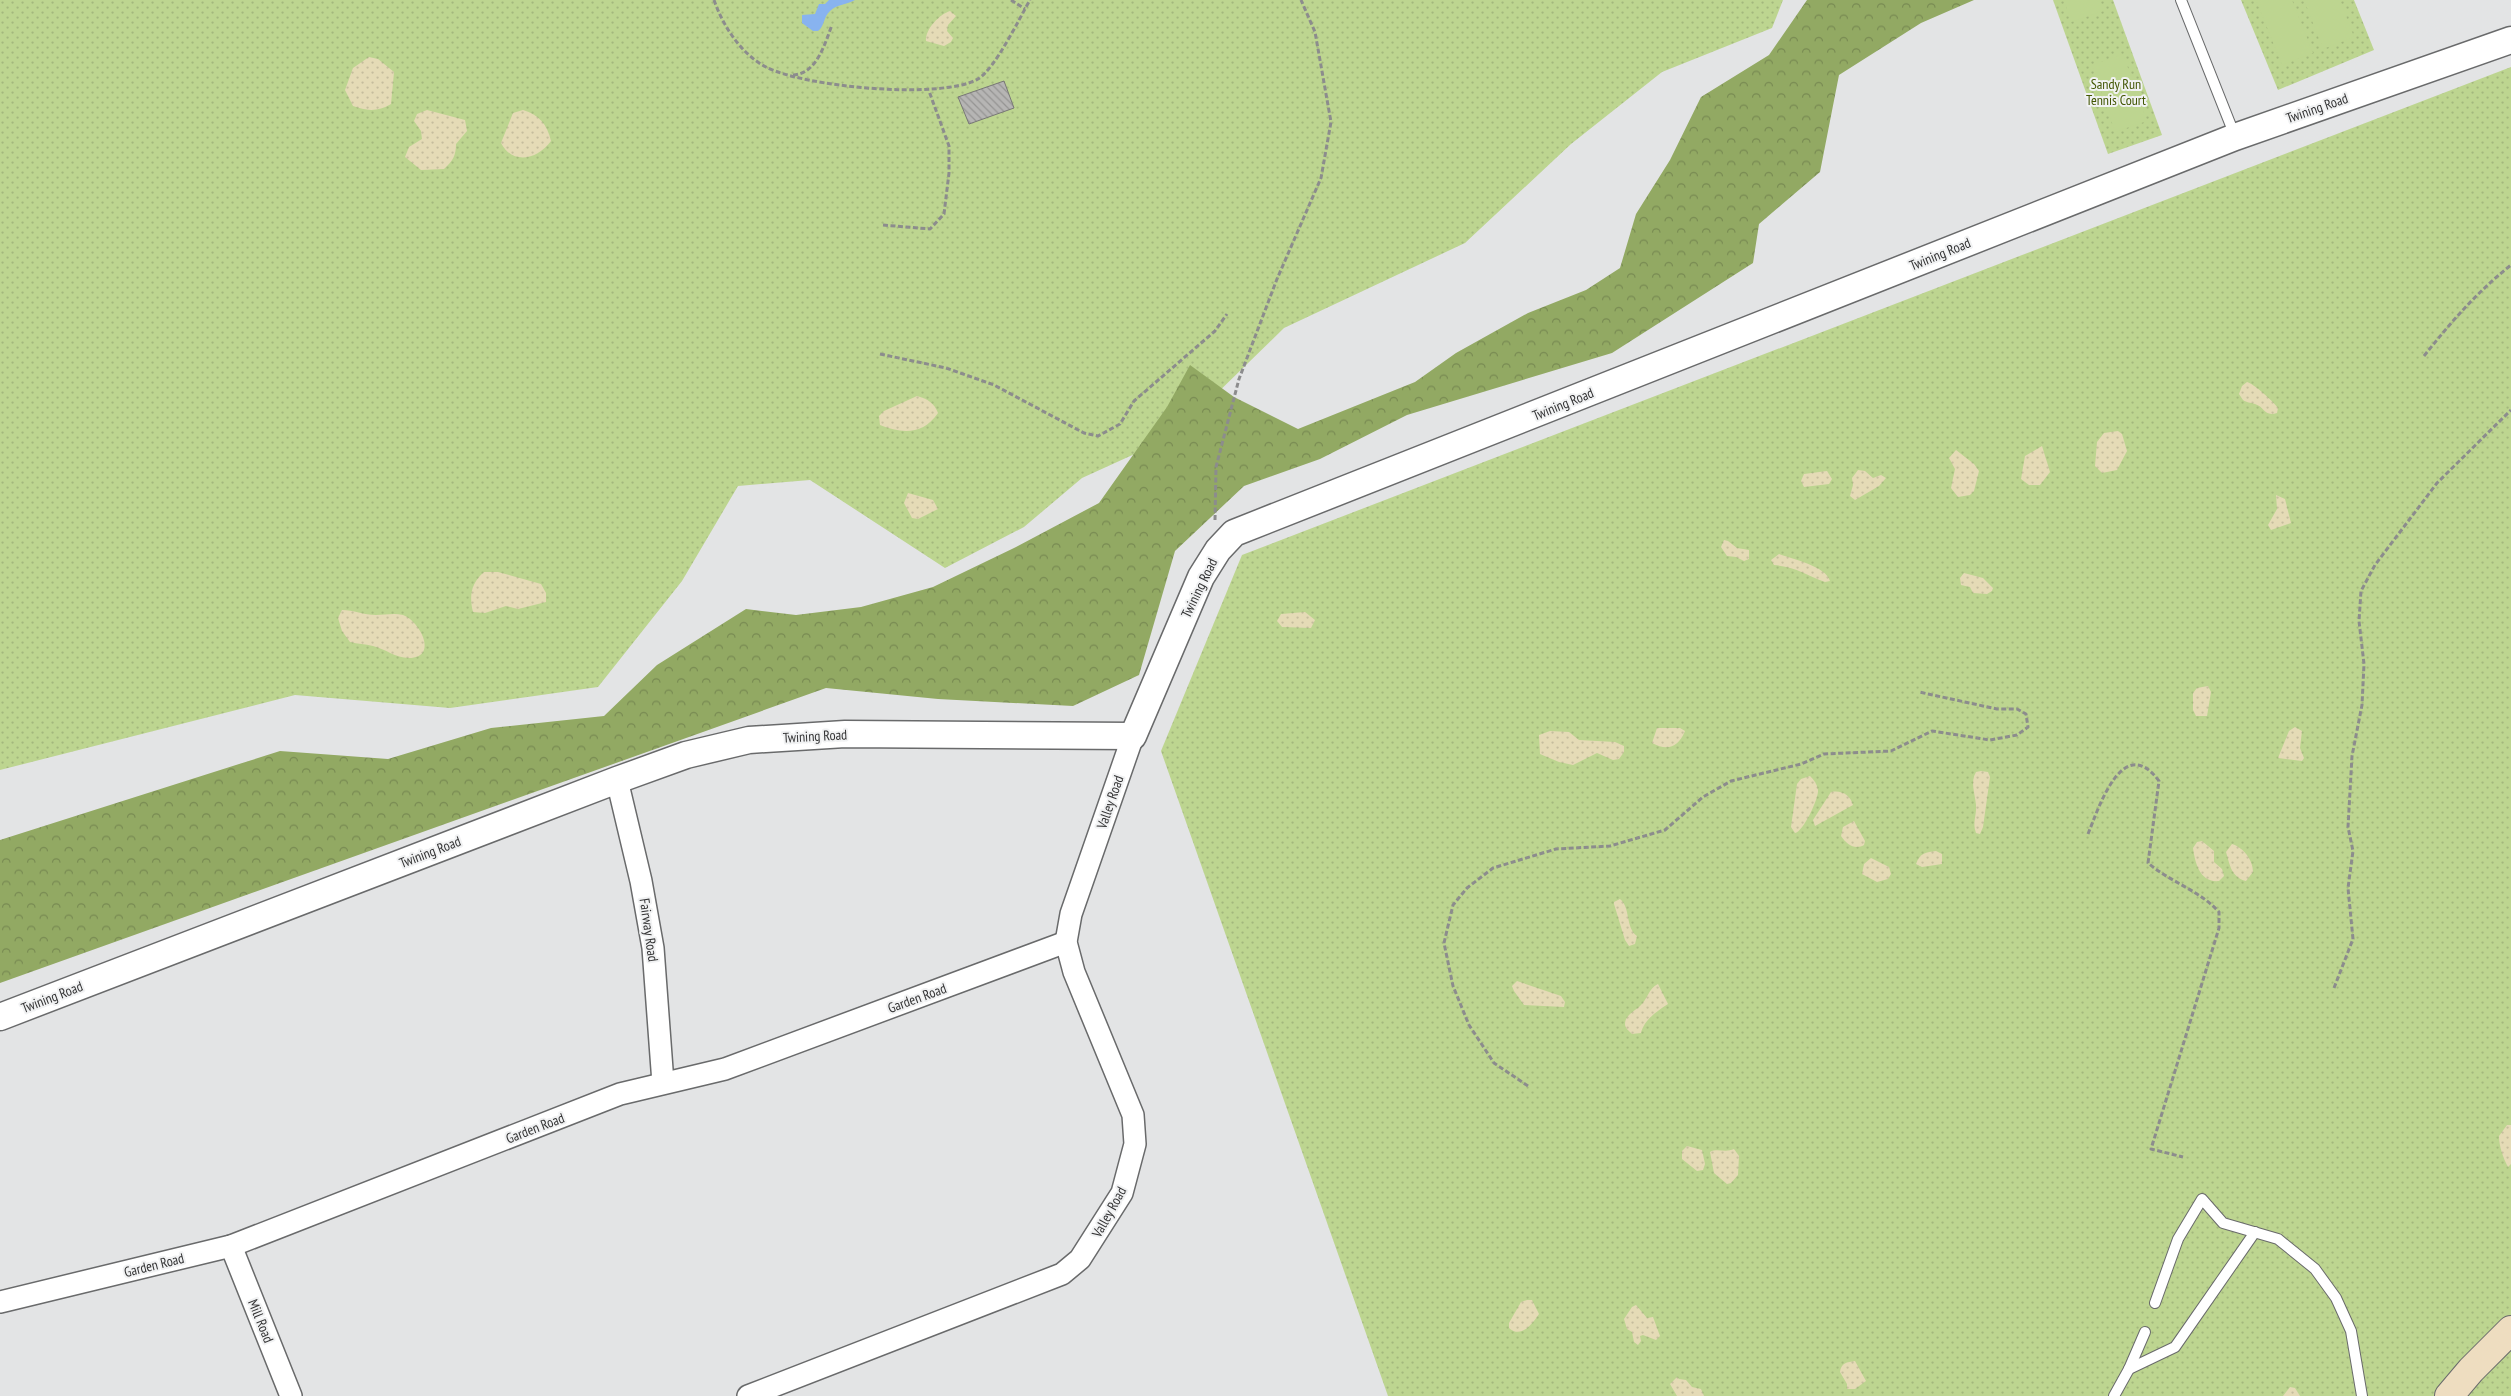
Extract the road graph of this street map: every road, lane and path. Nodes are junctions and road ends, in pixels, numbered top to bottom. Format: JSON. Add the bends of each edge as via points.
{"nodes":[{"id":1,"x":714,"y":0,"type":"edge"},
{"id":2,"x":1012,"y":0,"type":"edge"},
{"id":3,"x":1030,"y":0,"type":"edge"},
{"id":4,"x":1301,"y":0,"type":"edge"},
{"id":5,"x":2181,"y":0,"type":"edge"},
{"id":6,"x":1025,"y":9,"type":"junction"},
{"id":7,"x":832,"y":25,"type":"dead end"},
{"id":8,"x":2511,"y":40,"type":"edge"},
{"id":9,"x":788,"y":76,"type":"junction"},
{"id":10,"x":929,"y":91,"type":"junction"},
{"id":11,"x":2236,"y":137,"type":"junction"},
{"id":12,"x":883,"y":225,"type":"dead end"},
{"id":13,"x":2511,"y":265,"type":"edge"},
{"id":14,"x":1228,"y":314,"type":"dead end"},
{"id":15,"x":880,"y":354,"type":"dead end"},
{"id":16,"x":2424,"y":356,"type":"dead end"},
{"id":17,"x":2511,"y":410,"type":"edge"},
{"id":18,"x":1218,"y":550,"type":"junction"},
{"id":19,"x":1919,"y":692,"type":"dead end"},
{"id":20,"x":1133,"y":736,"type":"junction"},
{"id":21,"x":617,"y":780,"type":"junction"},
{"id":22,"x":2088,"y":834,"type":"dead end"},
{"id":23,"x":1066,"y":942,"type":"junction"},
{"id":24,"x":2334,"y":988,"type":"dead end"},
{"id":25,"x":0,"y":1017,"type":"edge"},
{"id":26,"x":663,"y":1083,"type":"junction"},
{"id":27,"x":1528,"y":1086,"type":"dead end"},
{"id":28,"x":2183,"y":1157,"type":"dead end"},
{"id":29,"x":2255,"y":1232,"type":"junction"},
{"id":30,"x":231,"y":1246,"type":"junction"},
{"id":31,"x":0,"y":1302,"type":"edge"},
{"id":32,"x":2155,"y":1302,"type":"dead end"},
{"id":33,"x":2511,"y":1330,"type":"edge"},
{"id":34,"x":2145,"y":1332,"type":"dead end"},
{"id":35,"x":2129,"y":1369,"type":"junction"},
{"id":36,"x":291,"y":1396,"type":"edge"},
{"id":37,"x":748,"y":1396,"type":"edge"},
{"id":38,"x":2114,"y":1396,"type":"edge"},
{"id":39,"x":2362,"y":1396,"type":"edge"},
{"id":40,"x":2449,"y":1396,"type":"edge"}],
"edges":[{"from":1,"to":9,"type":"path","via":[[725,25],[751,56],[766,67]]},
{"from":2,"to":6,"type":"path"},
{"from":3,"to":6,"type":"path"},
{"from":4,"to":18,"type":"path","via":[[1315,32],[1331,122],[1321,178],[1277,279],[1239,379],[1216,467],[1214,510]]},
{"from":5,"to":11,"type":"lane"},
{"from":6,"to":10,"type":"path","via":[[984,75],[954,87]]},
{"from":7,"to":9,"type":"path","via":[[822,52],[810,66],[798,75]]},
{"from":8,"to":11,"type":"street","name":"Twining Road"},
{"from":9,"to":10,"type":"path"},
{"from":10,"to":12,"type":"path","via":[[949,146],[944,214],[930,229]]},
{"from":11,"to":18,"type":"street","name":"Twining Road","via":[[1234,533]]},
{"from":13,"to":16,"type":"path","via":[[2457,314]]},
{"from":14,"to":15,"type":"path","via":[[1215,331],[1134,401],[1120,424],[1098,436],[1084,433],[994,385],[946,368]]},
{"from":17,"to":24,"type":"path","via":[[2437,483],[2375,566],[2361,591],[2362,705],[2352,756],[2348,827],[2353,851],[2348,888],[2353,939]]},
{"from":18,"to":20,"type":"street","name":"Twining Road","via":[[1202,577]]},
{"from":19,"to":27,"type":"path","via":[[1997,709],[2017,709],[2026,714],[2028,727],[2017,735],[1990,740],[1932,731],[1891,751],[1824,754],[1800,764],[1731,781],[1703,797],[1665,830],[1610,846],[1556,849],[1523,858],[1493,868],[1467,888],[1453,905],[1444,943],[1453,986],[1469,1025],[1494,1063]]},
{"from":20,"to":21,"type":"street","name":"Twining Road","via":[[845,734],[749,740],[686,754]]},
{"from":20,"to":23,"type":"street","name":"Valley Road","via":[[1071,914]]},
{"from":21,"to":25,"type":"street","name":"Twining Road"},
{"from":21,"to":26,"type":"street","name":"Fairway Road","via":[[642,881],[654,948]]},
{"from":22,"to":28,"type":"path","via":[[2110,783],[2122,768],[2137,764],[2150,770],[2159,781],[2148,863],[2161,874],[2209,900],[2219,912],[2219,928],[2151,1148]]},
{"from":23,"to":26,"type":"street","name":"Garden Road","via":[[725,1069],[697,1078]]},
{"from":23,"to":37,"type":"street","name":"Valley Road","via":[[1074,972],[1133,1116],[1135,1144],[1122,1193],[1095,1238],[1080,1259],[1062,1274]]},
{"from":26,"to":30,"type":"street","name":"Garden Road","via":[[620,1094]]},
{"from":29,"to":32,"type":"lane","via":[[2223,1224],[2202,1199],[2178,1239]]},
{"from":29,"to":35,"type":"lane","via":[[2175,1347]]},
{"from":29,"to":39,"type":"lane","via":[[2278,1239],[2315,1269],[2336,1298],[2351,1331]]},
{"from":30,"to":31,"type":"street","name":"Garden Road"},
{"from":30,"to":36,"type":"street","name":"Mill Road"},
{"from":33,"to":40,"type":"main road"},
{"from":34,"to":35,"type":"lane"},
{"from":35,"to":38,"type":"lane"}]}
